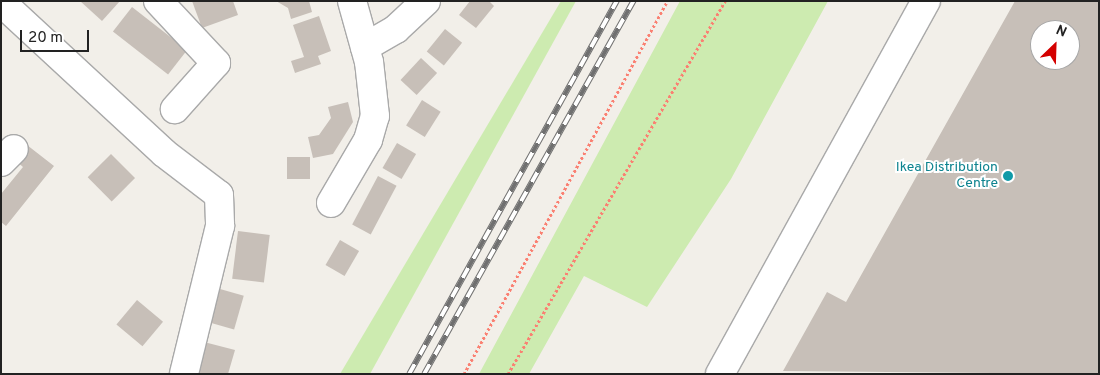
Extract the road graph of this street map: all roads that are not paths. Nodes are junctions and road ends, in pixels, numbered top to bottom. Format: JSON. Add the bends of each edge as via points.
{"nodes":[{"id":1,"x":352,"y":1,"type":"edge"},
{"id":2,"x":426,"y":1,"type":"edge"},
{"id":3,"x":926,"y":1,"type":"edge"},
{"id":4,"x":1,"y":2,"type":"edge"},
{"id":5,"x":162,"y":2,"type":"edge"},
{"id":6,"x":365,"y":47,"type":"junction"},
{"id":7,"x":174,"y":109,"type":"dead end"},
{"id":8,"x":331,"y":203,"type":"dead end"},
{"id":9,"x":184,"y":374,"type":"edge"},
{"id":10,"x":720,"y":374,"type":"edge"}],
"edges":[{"from":1,"to":6,"type":"street"},
{"from":2,"to":6,"type":"street","via":[[396,30]]},
{"from":3,"to":10,"type":"street"},
{"from":4,"to":9,"type":"street","via":[[164,152],[219,195],[220,226]]},
{"from":5,"to":7,"type":"street","via":[[216,63]]},
{"from":6,"to":8,"type":"street","via":[[375,116],[368,140]]}]}
